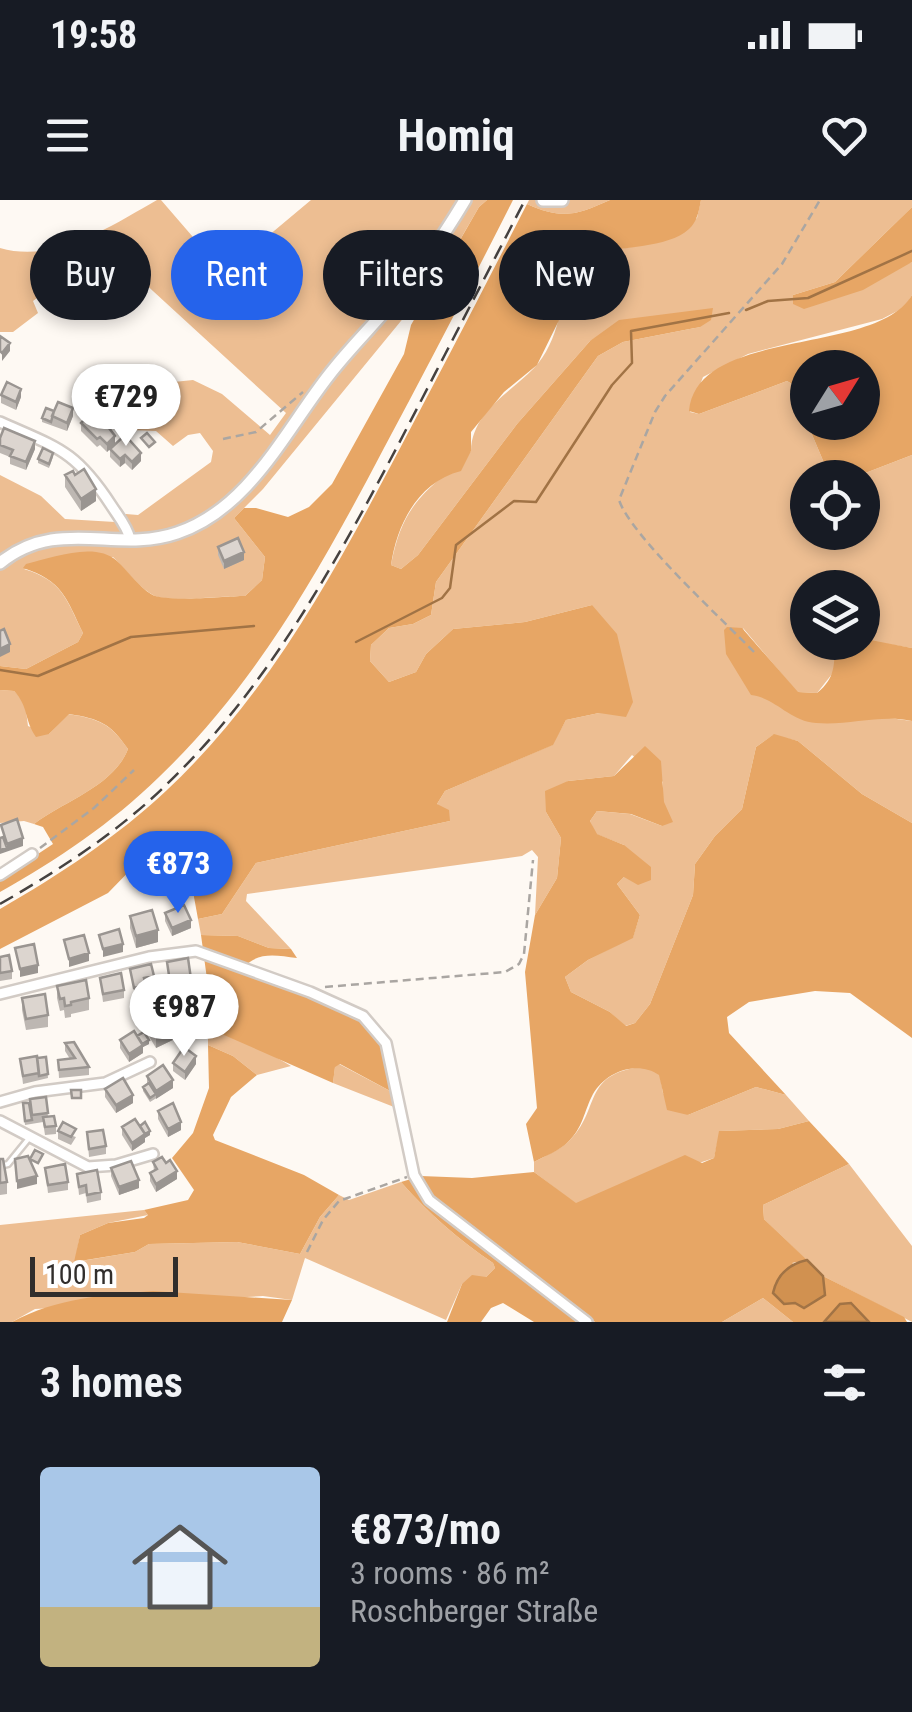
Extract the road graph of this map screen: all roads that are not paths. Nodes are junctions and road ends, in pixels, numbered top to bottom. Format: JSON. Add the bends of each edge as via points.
{"nodes":[{"id":1,"x":466,"y":200,"type":"edge"},
{"id":2,"x":544,"y":200,"type":"edge"},
{"id":3,"x":562,"y":200,"type":"edge"},
{"id":4,"x":0,"y":422,"type":"edge"},
{"id":5,"x":130,"y":539,"type":"junction"},
{"id":6,"x":0,"y":562,"type":"edge"},
{"id":7,"x":32,"y":854,"type":"road end"},
{"id":8,"x":0,"y":875,"type":"edge"},
{"id":9,"x":0,"y":994,"type":"edge"},
{"id":10,"x":150,"y":1062,"type":"dead end"},
{"id":11,"x":0,"y":1102,"type":"edge"},
{"id":12,"x":0,"y":1121,"type":"edge"},
{"id":13,"x":30,"y":1138,"type":"junction"},
{"id":14,"x":153,"y":1154,"type":"dead end"},
{"id":15,"x":0,"y":1166,"type":"edge"},
{"id":16,"x":587,"y":1322,"type":"edge"}],
"edges":[{"from":1,"to":5,"type":"main road","via":[[403,290],[230,503],[197,525]]},
{"from":2,"to":3,"type":"main road"},
{"from":4,"to":5,"type":"street","via":[[74,457]]},
{"from":5,"to":6,"type":"main road","via":[[46,539]]},
{"from":7,"to":8,"type":"street"},
{"from":9,"to":16,"type":"street","via":[[196,951],[364,1016],[390,1054],[414,1175],[429,1200]]},
{"from":10,"to":11,"type":"street","via":[[105,1083]]},
{"from":12,"to":13,"type":"street"},
{"from":13,"to":14,"type":"street","via":[[88,1167]]},
{"from":13,"to":15,"type":"lane"}]}
